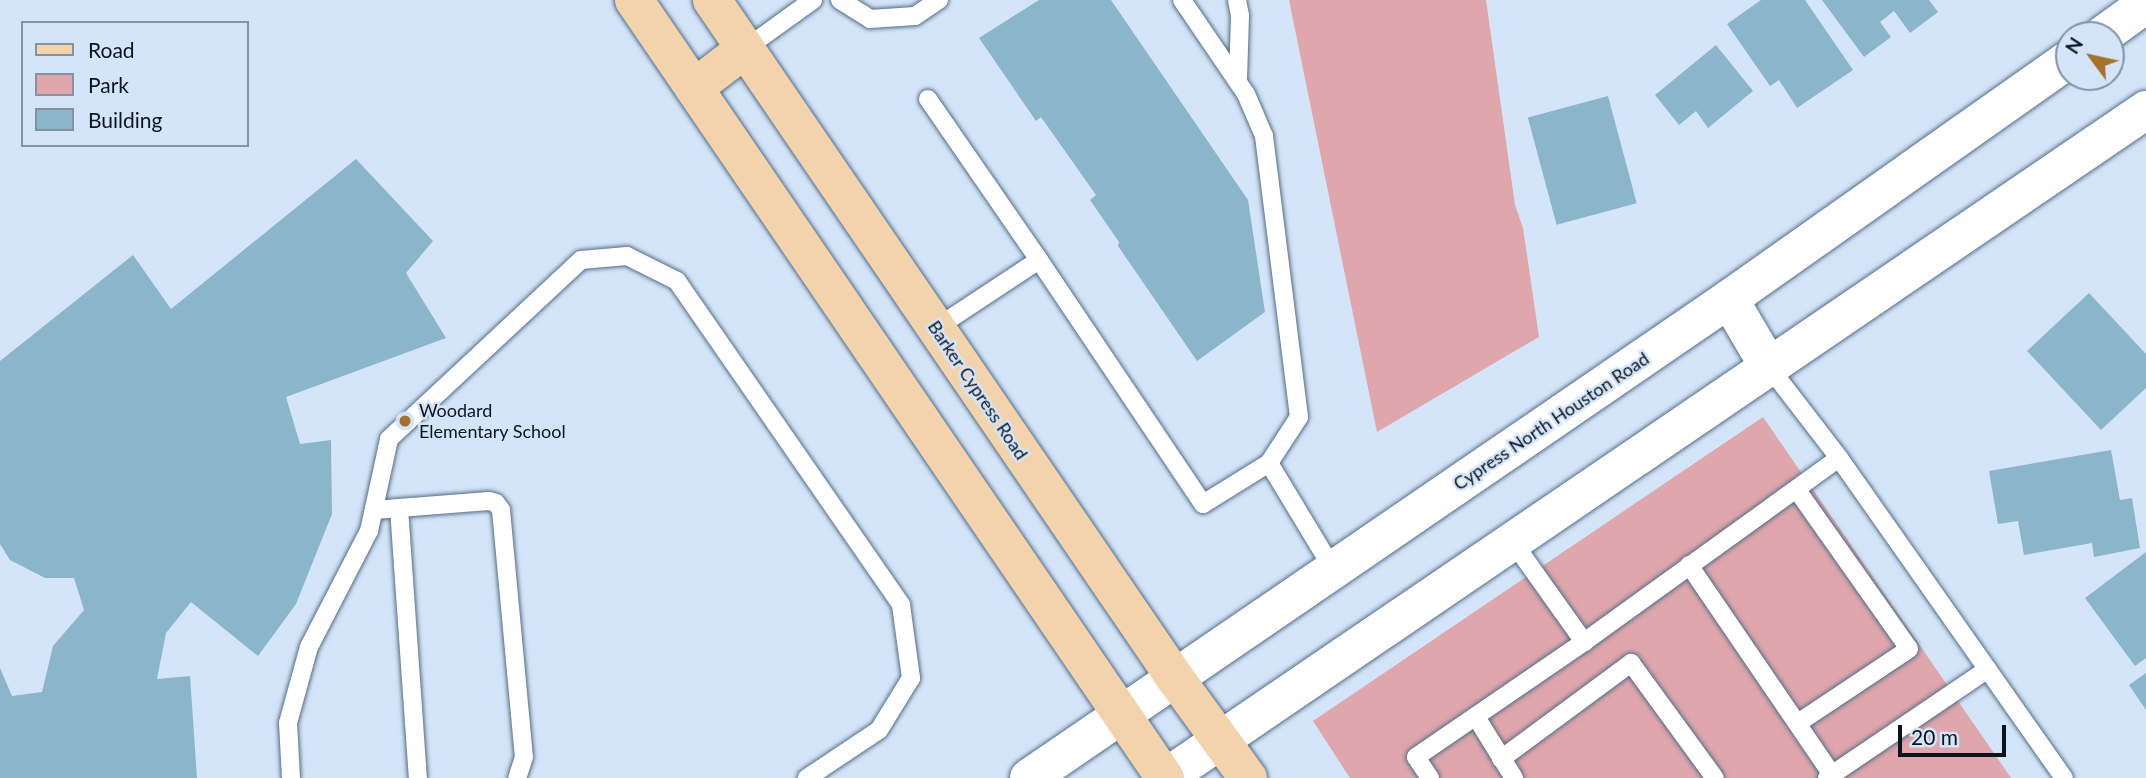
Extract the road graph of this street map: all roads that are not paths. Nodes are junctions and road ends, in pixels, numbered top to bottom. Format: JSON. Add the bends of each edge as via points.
{"nodes":[{"id":1,"x":634,"y":0,"type":"edge"},
{"id":2,"x":712,"y":0,"type":"edge"},
{"id":3,"x":813,"y":0,"type":"edge"},
{"id":4,"x":839,"y":0,"type":"edge"},
{"id":5,"x":904,"y":0,"type":"edge"},
{"id":6,"x":939,"y":0,"type":"edge"},
{"id":7,"x":1182,"y":0,"type":"edge"},
{"id":8,"x":1237,"y":0,"type":"edge"},
{"id":9,"x":2146,"y":4,"type":"edge"},
{"id":10,"x":915,"y":16,"type":"junction"},
{"id":11,"x":2122,"y":21,"type":"edge"},
{"id":12,"x":745,"y":49,"type":"junction"},
{"id":13,"x":2055,"y":69,"type":"edge"},
{"id":14,"x":1238,"y":80,"type":"junction"},
{"id":15,"x":694,"y":88,"type":"junction"},
{"id":16,"x":928,"y":99,"type":"dead end"},
{"id":17,"x":2146,"y":110,"type":"edge"},
{"id":18,"x":1039,"y":260,"type":"junction"},
{"id":19,"x":1729,"y":299,"type":"junction"},
{"id":20,"x":936,"y":328,"type":"junction"},
{"id":21,"x":1769,"y":367,"type":"junction"},
{"id":22,"x":1839,"y":458,"type":"junction"},
{"id":23,"x":1269,"y":463,"type":"junction"},
{"id":24,"x":1797,"y":490,"type":"junction"},
{"id":25,"x":399,"y":508,"type":"junction"},
{"id":26,"x":373,"y":510,"type":"junction"},
{"id":27,"x":1513,"y":542,"type":"junction"},
{"id":28,"x":1689,"y":565,"type":"junction"},
{"id":29,"x":1334,"y":569,"type":"junction"},
{"id":30,"x":1584,"y":642,"type":"junction"},
{"id":31,"x":1988,"y":669,"type":"junction"},
{"id":32,"x":1175,"y":678,"type":"junction"},
{"id":33,"x":1122,"y":717,"type":"junction"},
{"id":34,"x":1476,"y":717,"type":"junction"},
{"id":35,"x":1798,"y":723,"type":"junction"},
{"id":36,"x":1220,"y":738,"type":"junction"},
{"id":37,"x":1502,"y":759,"type":"junction"},
{"id":38,"x":1830,"y":777,"type":"edge"},
{"id":39,"x":292,"y":778,"type":"edge"},
{"id":40,"x":418,"y":778,"type":"edge"},
{"id":41,"x":517,"y":778,"type":"edge"},
{"id":42,"x":807,"y":778,"type":"edge"},
{"id":43,"x":1029,"y":778,"type":"edge"},
{"id":44,"x":1165,"y":778,"type":"edge"},
{"id":45,"x":1248,"y":778,"type":"edge"},
{"id":46,"x":1430,"y":778,"type":"edge"},
{"id":47,"x":1514,"y":778,"type":"edge"},
{"id":48,"x":1715,"y":778,"type":"edge"},
{"id":49,"x":2064,"y":778,"type":"edge"}],
"edges":[{"from":1,"to":15,"type":"main road"},
{"from":2,"to":12,"type":"main road","name":"Barker Cypress Road"},
{"from":3,"to":12,"type":"lane"},
{"from":4,"to":10,"type":"lane","via":[[870,19]]},
{"from":5,"to":10,"type":"lane"},
{"from":6,"to":10,"type":"lane"},
{"from":7,"to":14,"type":"lane"},
{"from":8,"to":14,"type":"lane"},
{"from":9,"to":11,"type":"main road"},
{"from":12,"to":15,"type":"main road"},
{"from":12,"to":20,"type":"main road","name":"Barker Cypress Road"},
{"from":13,"to":19,"type":"main road","name":"Cypress North Houston Road"},
{"from":14,"to":23,"type":"lane","via":[[1264,136],[1299,418]]},
{"from":15,"to":33,"type":"main road"},
{"from":16,"to":18,"type":"lane"},
{"from":17,"to":21,"type":"main road"},
{"from":18,"to":20,"type":"lane"},
{"from":18,"to":23,"type":"lane","via":[[1203,504]]},
{"from":19,"to":21,"type":"main road"},
{"from":19,"to":29,"type":"main road","name":"Cypress North Houston Road"},
{"from":20,"to":32,"type":"main road","name":"Barker Cypress Road"},
{"from":21,"to":22,"type":"lane"},
{"from":21,"to":27,"type":"main road"},
{"from":22,"to":24,"type":"lane"},
{"from":22,"to":31,"type":"lane"},
{"from":23,"to":29,"type":"lane"},
{"from":24,"to":28,"type":"lane"},
{"from":24,"to":35,"type":"lane","via":[[1909,649]]},
{"from":25,"to":26,"type":"lane"},
{"from":25,"to":40,"type":"lane"},
{"from":25,"to":41,"type":"lane","via":[[489,501],[501,510],[524,757]]},
{"from":26,"to":39,"type":"lane","via":[[369,531],[309,647],[288,723]]},
{"from":26,"to":42,"type":"lane","via":[[389,439],[581,260],[626,256],[677,281],[901,605],[911,678],[879,730]]},
{"from":27,"to":30,"type":"lane"},
{"from":27,"to":36,"type":"main road"},
{"from":28,"to":30,"type":"lane"},
{"from":28,"to":35,"type":"lane"},
{"from":29,"to":32,"type":"main road","name":"Cypress North Houston Road"},
{"from":30,"to":34,"type":"lane"},
{"from":31,"to":38,"type":"lane"},
{"from":31,"to":49,"type":"lane"},
{"from":32,"to":33,"type":"main road","name":"Cypress North Houston Road"},
{"from":32,"to":36,"type":"main road","name":"Barker Cypress Road"},
{"from":33,"to":43,"type":"main road","name":"Cypress North Houston Road"},
{"from":33,"to":44,"type":"main road"},
{"from":34,"to":37,"type":"lane"},
{"from":34,"to":46,"type":"lane","via":[[1416,757]]},
{"from":35,"to":38,"type":"lane"},
{"from":36,"to":44,"type":"main road"},
{"from":36,"to":45,"type":"main road","name":"Barker Cypress Road"},
{"from":37,"to":47,"type":"lane"},
{"from":37,"to":48,"type":"lane","via":[[1631,663]]}]}
